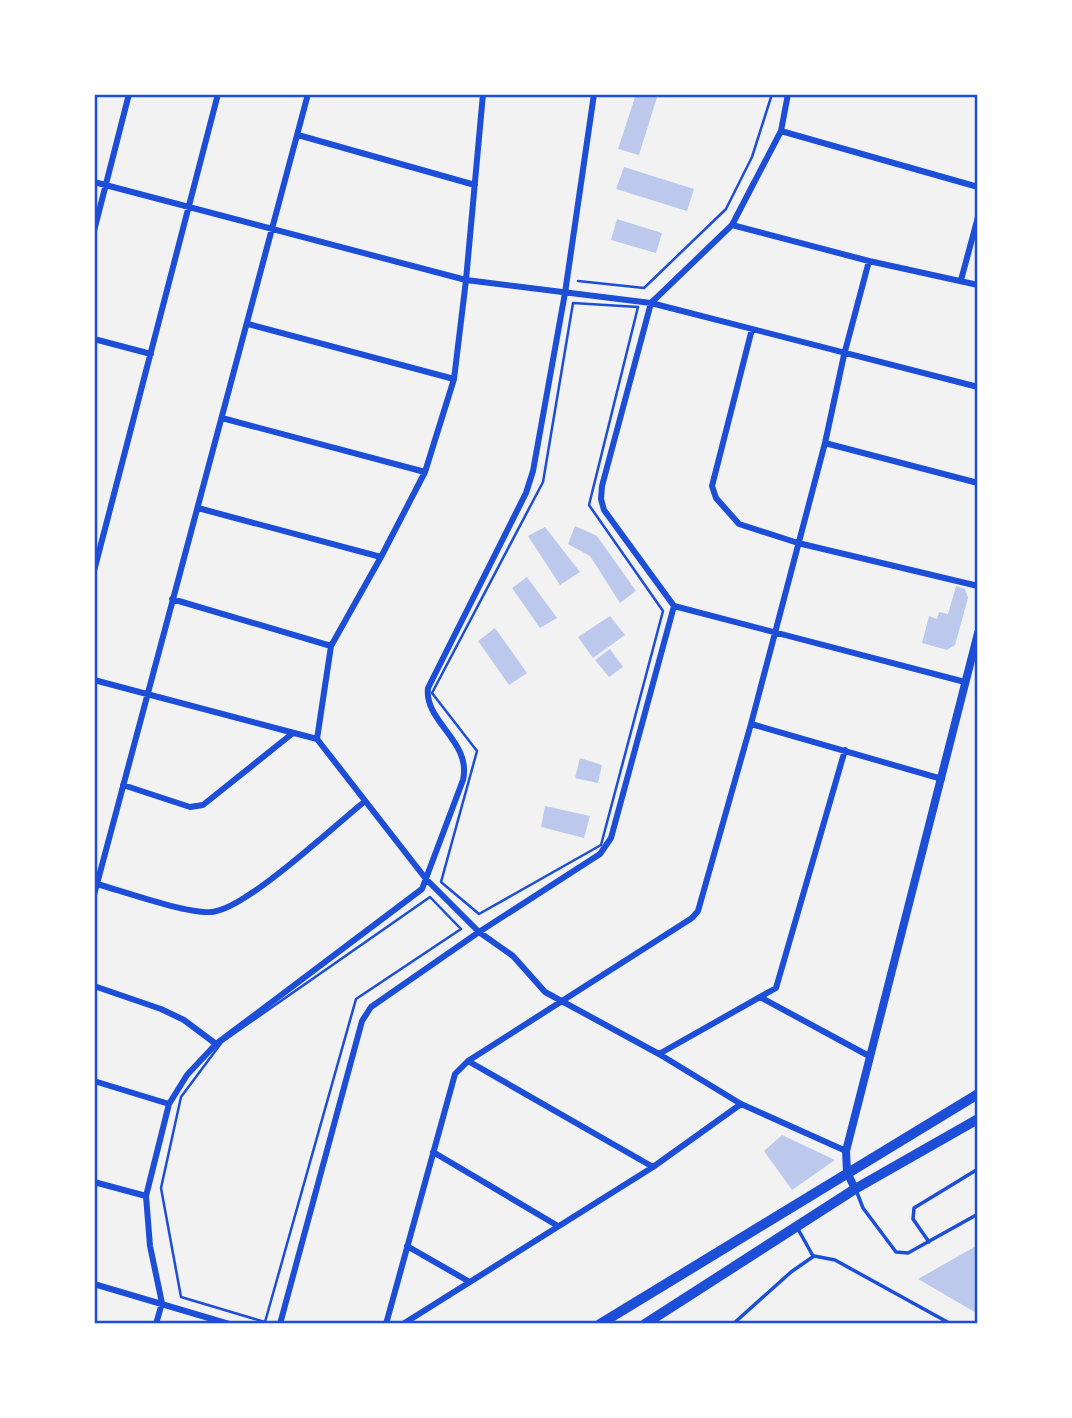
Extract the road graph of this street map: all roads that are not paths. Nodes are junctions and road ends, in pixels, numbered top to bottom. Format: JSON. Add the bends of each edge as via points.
{"nodes":[{"id":1,"x":129,"y":94,"type":"edge"},
{"id":2,"x":218,"y":94,"type":"edge"},
{"id":3,"x":308,"y":94,"type":"edge"},
{"id":4,"x":483,"y":94,"type":"edge"},
{"id":5,"x":594,"y":94,"type":"edge"},
{"id":6,"x":788,"y":94,"type":"edge"},
{"id":7,"x":781,"y":131,"type":"junction"},
{"id":8,"x":298,"y":135,"type":"junction"},
{"id":9,"x":94,"y":182,"type":"edge"},
{"id":10,"x":106,"y":185,"type":"junction"},
{"id":11,"x":475,"y":185,"type":"junction"},
{"id":12,"x":978,"y":187,"type":"edge"},
{"id":13,"x":189,"y":206,"type":"junction"},
{"id":14,"x":978,"y":217,"type":"edge"},
{"id":15,"x":732,"y":225,"type":"junction"},
{"id":16,"x":272,"y":230,"type":"junction"},
{"id":17,"x":94,"y":231,"type":"edge"},
{"id":18,"x":869,"y":261,"type":"junction"},
{"id":19,"x":466,"y":280,"type":"junction"},
{"id":20,"x":961,"y":280,"type":"junction"},
{"id":21,"x":978,"y":285,"type":"edge"},
{"id":22,"x":565,"y":293,"type":"junction"},
{"id":23,"x":651,"y":303,"type":"junction"},
{"id":24,"x":248,"y":324,"type":"junction"},
{"id":25,"x":752,"y":329,"type":"junction"},
{"id":26,"x":94,"y":339,"type":"edge"},
{"id":27,"x":151,"y":354,"type":"junction"},
{"id":28,"x":844,"y":355,"type":"junction"},
{"id":29,"x":454,"y":379,"type":"junction"},
{"id":30,"x":978,"y":387,"type":"edge"},
{"id":31,"x":222,"y":418,"type":"junction"},
{"id":32,"x":825,"y":443,"type":"junction"},
{"id":33,"x":425,"y":472,"type":"junction"},
{"id":34,"x":978,"y":483,"type":"edge"},
{"id":35,"x":198,"y":508,"type":"junction"},
{"id":36,"x":798,"y":543,"type":"junction"},
{"id":37,"x":381,"y":558,"type":"junction"},
{"id":38,"x":94,"y":571,"type":"edge"},
{"id":39,"x":978,"y":586,"type":"edge"},
{"id":40,"x":172,"y":599,"type":"junction"},
{"id":41,"x":674,"y":606,"type":"junction"},
{"id":42,"x":774,"y":633,"type":"junction"},
{"id":43,"x":978,"y":633,"type":"edge"},
{"id":44,"x":331,"y":646,"type":"junction"},
{"id":45,"x":94,"y":680,"type":"edge"},
{"id":46,"x":965,"y":682,"type":"junction"},
{"id":47,"x":146,"y":694,"type":"junction"},
{"id":48,"x":751,"y":723,"type":"junction"},
{"id":49,"x":293,"y":733,"type":"junction"},
{"id":50,"x":317,"y":739,"type":"junction"},
{"id":51,"x":845,"y":750,"type":"junction"},
{"id":52,"x":942,"y":779,"type":"junction"},
{"id":53,"x":123,"y":785,"type":"junction"},
{"id":54,"x":364,"y":802,"type":"junction"},
{"id":55,"x":426,"y":879,"type":"junction"},
{"id":56,"x":97,"y":884,"type":"junction"},
{"id":57,"x":94,"y":895,"type":"edge"},
{"id":58,"x":479,"y":932,"type":"junction"},
{"id":59,"x":94,"y":986,"type":"edge"},
{"id":60,"x":760,"y":996,"type":"junction"},
{"id":61,"x":562,"y":1001,"type":"junction"},
{"id":62,"x":216,"y":1044,"type":"junction"},
{"id":63,"x":659,"y":1054,"type":"junction"},
{"id":64,"x":869,"y":1056,"type":"junction"},
{"id":65,"x":468,"y":1061,"type":"junction"},
{"id":66,"x":94,"y":1081,"type":"edge"},
{"id":67,"x":978,"y":1094,"type":"edge"},
{"id":68,"x":169,"y":1104,"type":"junction"},
{"id":69,"x":741,"y":1104,"type":"junction"},
{"id":70,"x":978,"y":1119,"type":"edge"},
{"id":71,"x":846,"y":1151,"type":"junction"},
{"id":72,"x":433,"y":1152,"type":"junction"},
{"id":73,"x":653,"y":1167,"type":"junction"},
{"id":74,"x":978,"y":1169,"type":"edge"},
{"id":75,"x":847,"y":1172,"type":"junction"},
{"id":76,"x":94,"y":1182,"type":"edge"},
{"id":77,"x":855,"y":1189,"type":"junction"},
{"id":78,"x":146,"y":1196,"type":"junction"},
{"id":79,"x":978,"y":1214,"type":"edge"},
{"id":80,"x":558,"y":1226,"type":"junction"},
{"id":81,"x":797,"y":1227,"type":"junction"},
{"id":82,"x":929,"y":1242,"type":"junction"},
{"id":83,"x":407,"y":1246,"type":"junction"},
{"id":84,"x":814,"y":1256,"type":"junction"},
{"id":85,"x":468,"y":1281,"type":"junction"},
{"id":86,"x":94,"y":1284,"type":"edge"},
{"id":87,"x":162,"y":1303,"type":"junction"},
{"id":88,"x":156,"y":1324,"type":"edge"},
{"id":89,"x":229,"y":1324,"type":"edge"},
{"id":90,"x":280,"y":1324,"type":"edge"},
{"id":91,"x":386,"y":1324,"type":"edge"},
{"id":92,"x":403,"y":1324,"type":"edge"},
{"id":93,"x":600,"y":1324,"type":"edge"},
{"id":94,"x":645,"y":1324,"type":"edge"},
{"id":95,"x":733,"y":1324,"type":"edge"},
{"id":96,"x":951,"y":1324,"type":"edge"}],
"edges":[{"from":1,"to":10,"type":"street"},
{"from":2,"to":13,"type":"street"},
{"from":3,"to":8,"type":"street"},
{"from":4,"to":11,"type":"street"},
{"from":5,"to":22,"type":"street"},
{"from":6,"to":7,"type":"street"},
{"from":7,"to":12,"type":"street"},
{"from":7,"to":15,"type":"street"},
{"from":8,"to":11,"type":"street"},
{"from":8,"to":16,"type":"street"},
{"from":9,"to":10,"type":"street"},
{"from":10,"to":13,"type":"street"},
{"from":10,"to":17,"type":"street"},
{"from":11,"to":19,"type":"street"},
{"from":13,"to":16,"type":"street"},
{"from":13,"to":27,"type":"street"},
{"from":14,"to":20,"type":"street"},
{"from":15,"to":18,"type":"street"},
{"from":15,"to":23,"type":"street"},
{"from":16,"to":19,"type":"street"},
{"from":16,"to":24,"type":"street"},
{"from":18,"to":20,"type":"street"},
{"from":18,"to":28,"type":"street"},
{"from":19,"to":22,"type":"street"},
{"from":19,"to":29,"type":"street"},
{"from":20,"to":21,"type":"street"},
{"from":22,"to":23,"type":"street"},
{"from":22,"to":55,"type":"street","via":[[526,493],[428,688],[428,700],[465,765]]},
{"from":23,"to":25,"type":"street"},
{"from":23,"to":41,"type":"street","via":[[601,499],[604,510]]},
{"from":24,"to":29,"type":"street"},
{"from":24,"to":31,"type":"street"},
{"from":25,"to":28,"type":"street"},
{"from":25,"to":36,"type":"street","via":[[712,485],[716,498],[739,524]]},
{"from":26,"to":27,"type":"street"},
{"from":27,"to":38,"type":"street"},
{"from":28,"to":30,"type":"street"},
{"from":28,"to":32,"type":"street"},
{"from":29,"to":33,"type":"street"},
{"from":31,"to":33,"type":"street"},
{"from":31,"to":35,"type":"street"},
{"from":32,"to":34,"type":"street"},
{"from":32,"to":36,"type":"street"},
{"from":33,"to":37,"type":"street"},
{"from":35,"to":37,"type":"street"},
{"from":35,"to":40,"type":"street"},
{"from":36,"to":39,"type":"street"},
{"from":36,"to":42,"type":"street"},
{"from":37,"to":44,"type":"street"},
{"from":40,"to":44,"type":"street"},
{"from":40,"to":47,"type":"street"},
{"from":41,"to":42,"type":"street"},
{"from":41,"to":58,"type":"street","via":[[606,848]]},
{"from":42,"to":46,"type":"street"},
{"from":42,"to":48,"type":"street"},
{"from":43,"to":46,"type":"street"},
{"from":44,"to":50,"type":"street"},
{"from":45,"to":47,"type":"street"},
{"from":46,"to":52,"type":"street"},
{"from":47,"to":49,"type":"street"},
{"from":47,"to":53,"type":"street"},
{"from":48,"to":51,"type":"street"},
{"from":48,"to":61,"type":"street","via":[[698,911]]},
{"from":49,"to":50,"type":"street"},
{"from":49,"to":53,"type":"street","via":[[203,804],[190,807]]},
{"from":50,"to":54,"type":"street"},
{"from":51,"to":52,"type":"street"},
{"from":51,"to":60,"type":"street","via":[[776,988]]},
{"from":52,"to":64,"type":"street"},
{"from":53,"to":56,"type":"street"},
{"from":54,"to":55,"type":"street"},
{"from":54,"to":56,"type":"street","via":[[233,906],[213,912],[192,910]]},
{"from":55,"to":58,"type":"street"},
{"from":55,"to":62,"type":"street","via":[[422,889]]},
{"from":56,"to":57,"type":"street"},
{"from":58,"to":61,"type":"street","via":[[513,956],[545,992]]},
{"from":58,"to":90,"type":"street","via":[[371,1007],[362,1021]]},
{"from":59,"to":62,"type":"street","via":[[161,1009]]},
{"from":60,"to":63,"type":"street"},
{"from":60,"to":64,"type":"street"},
{"from":61,"to":63,"type":"street"},
{"from":61,"to":65,"type":"street"},
{"from":62,"to":68,"type":"street","via":[[187,1075]]},
{"from":63,"to":69,"type":"street"},
{"from":64,"to":71,"type":"street"},
{"from":65,"to":72,"type":"street","via":[[455,1074]]},
{"from":65,"to":73,"type":"street"},
{"from":66,"to":68,"type":"street"},
{"from":67,"to":75,"type":"main road"},
{"from":68,"to":78,"type":"street"},
{"from":69,"to":71,"type":"street"},
{"from":69,"to":73,"type":"street"},
{"from":70,"to":77,"type":"main road"},
{"from":71,"to":75,"type":"street"},
{"from":72,"to":80,"type":"street"},
{"from":72,"to":83,"type":"street"},
{"from":73,"to":80,"type":"street"},
{"from":74,"to":82,"type":"lane","via":[[914,1208],[913,1219]]},
{"from":75,"to":77,"type":"street"},
{"from":75,"to":93,"type":"main road"},
{"from":76,"to":78,"type":"street"},
{"from":77,"to":81,"type":"main road"},
{"from":77,"to":82,"type":"lane","via":[[863,1208],[896,1252],[908,1253]]},
{"from":78,"to":87,"type":"street","via":[[149,1246]]},
{"from":79,"to":82,"type":"lane"},
{"from":80,"to":85,"type":"street"},
{"from":81,"to":84,"type":"lane"},
{"from":81,"to":94,"type":"main road"},
{"from":83,"to":85,"type":"street"},
{"from":83,"to":91,"type":"street"},
{"from":84,"to":95,"type":"lane"},
{"from":84,"to":96,"type":"lane","via":[[835,1260]]},
{"from":85,"to":92,"type":"street"},
{"from":86,"to":87,"type":"street"},
{"from":87,"to":88,"type":"street"},
{"from":87,"to":89,"type":"street"}]}
